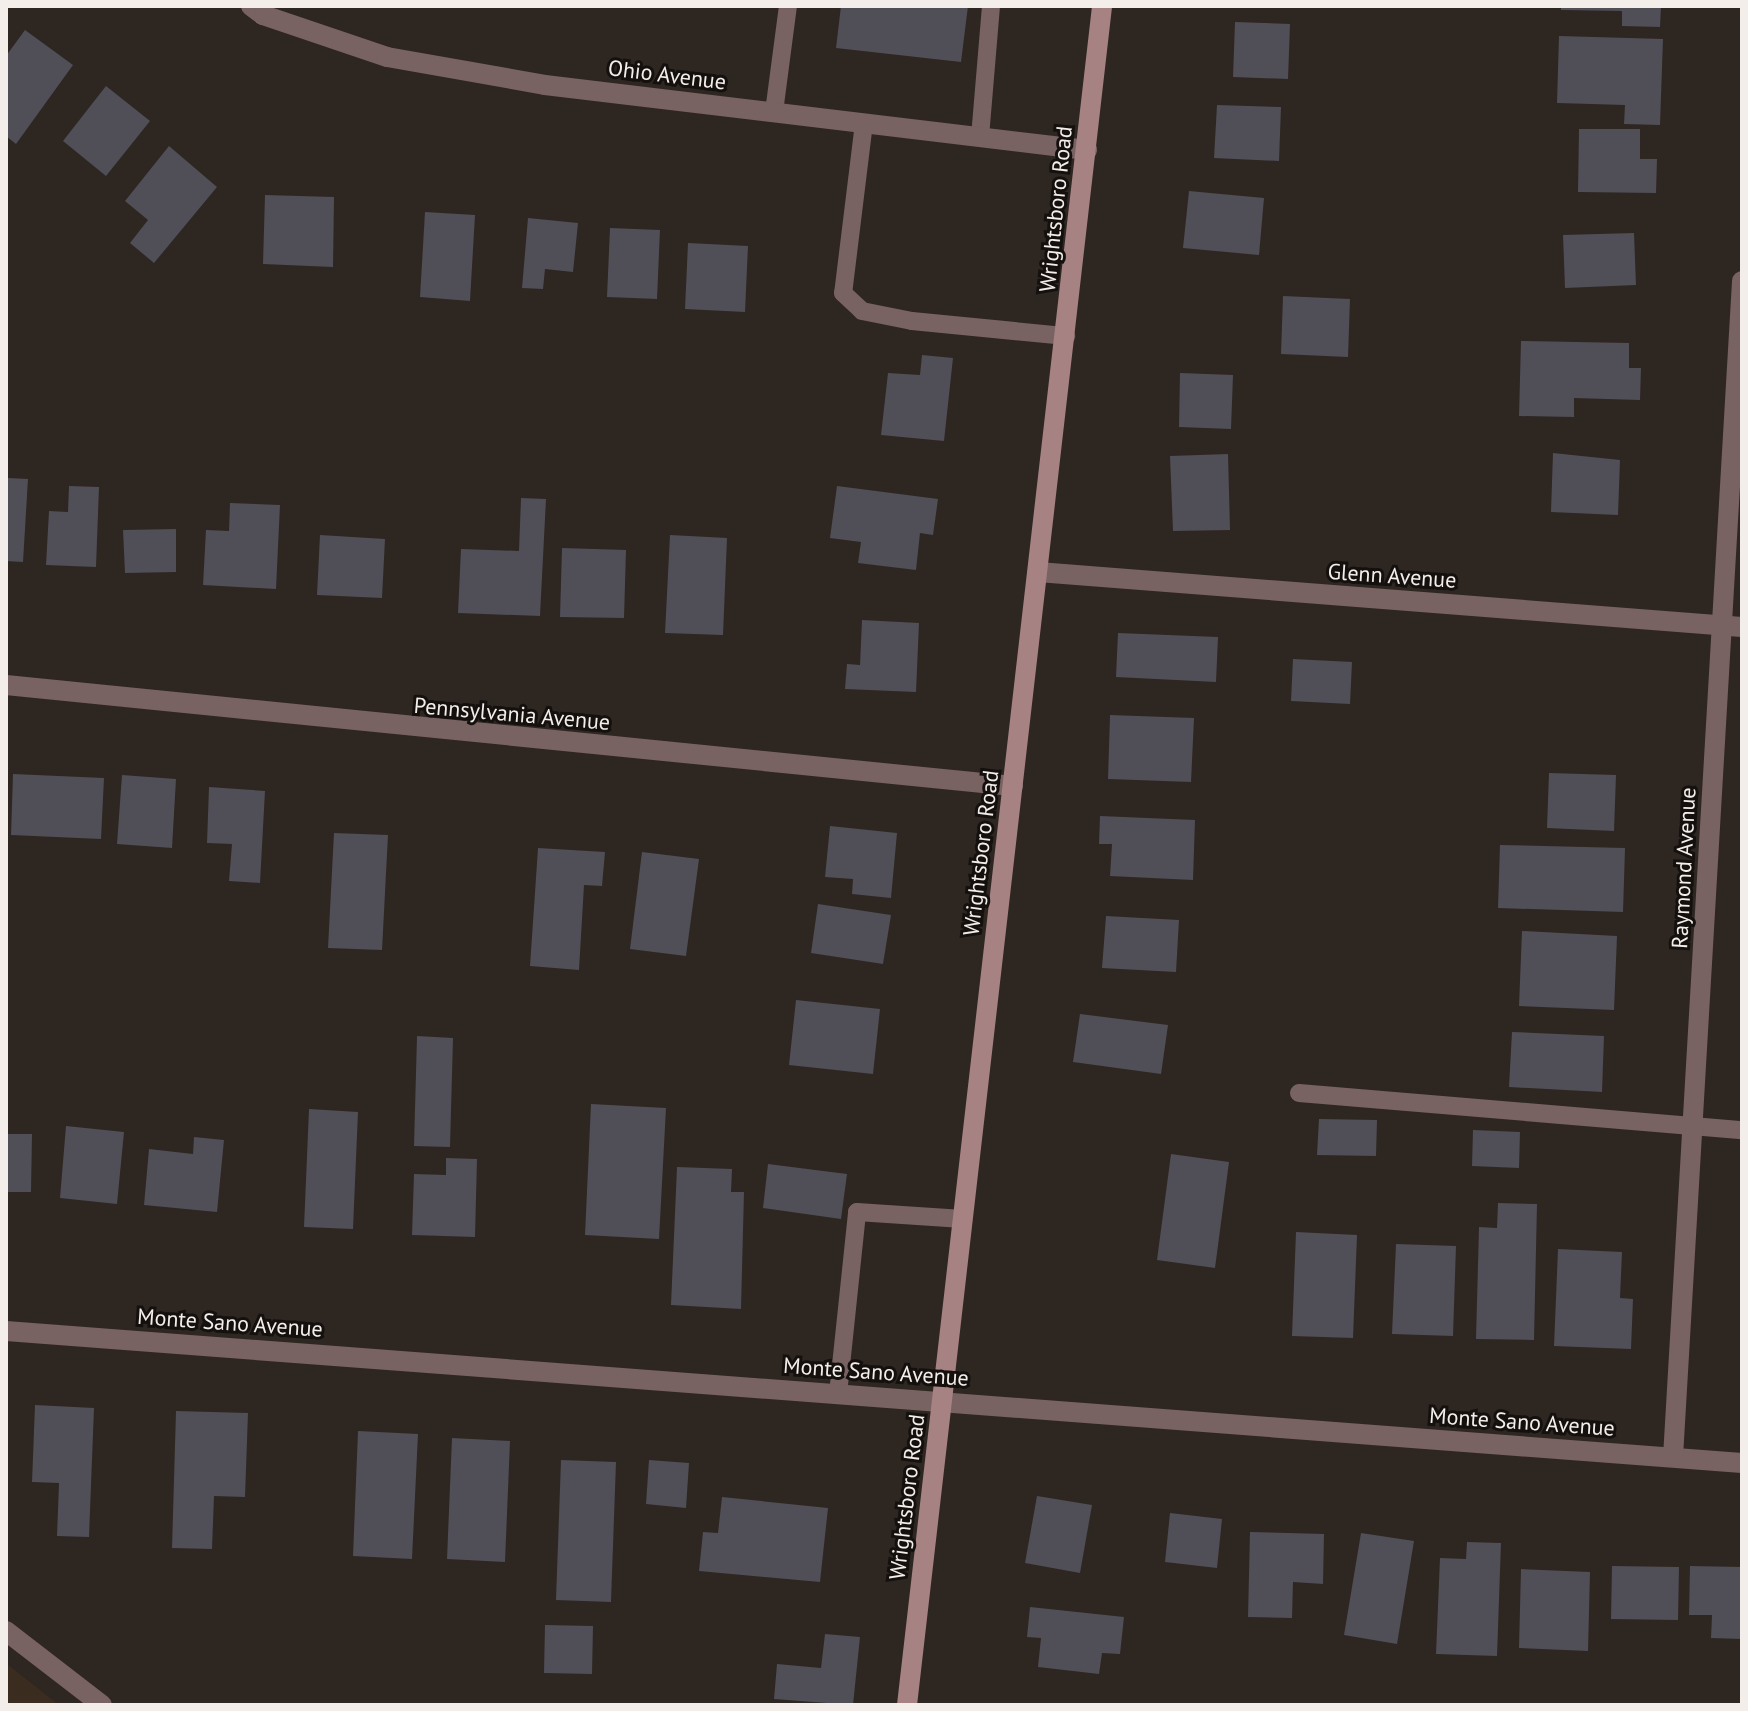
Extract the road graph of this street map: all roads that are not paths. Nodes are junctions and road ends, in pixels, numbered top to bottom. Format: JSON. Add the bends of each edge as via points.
{"nodes":[{"id":1,"x":251,"y":6,"type":"edge"},
{"id":2,"x":788,"y":6,"type":"edge"},
{"id":3,"x":991,"y":6,"type":"edge"},
{"id":4,"x":1102,"y":6,"type":"edge"},
{"id":5,"x":774,"y":112,"type":"junction"},
{"id":6,"x":864,"y":123,"type":"junction"},
{"id":7,"x":980,"y":137,"type":"junction"},
{"id":8,"x":1087,"y":150,"type":"junction"},
{"id":9,"x":1742,"y":281,"type":"edge"},
{"id":10,"x":1066,"y":336,"type":"junction"},
{"id":11,"x":1038,"y":572,"type":"junction"},
{"id":12,"x":1732,"y":626,"type":"edge"},
{"id":13,"x":6,"y":685,"type":"edge"},
{"id":14,"x":1013,"y":786,"type":"junction"},
{"id":15,"x":1299,"y":1093,"type":"dead end"},
{"id":16,"x":1693,"y":1126,"type":"junction"},
{"id":17,"x":1742,"y":1130,"type":"edge"},
{"id":18,"x":963,"y":1219,"type":"junction"},
{"id":19,"x":6,"y":1331,"type":"edge"},
{"id":20,"x":838,"y":1394,"type":"junction"},
{"id":21,"x":942,"y":1401,"type":"junction"},
{"id":22,"x":1673,"y":1457,"type":"junction"},
{"id":23,"x":1742,"y":1463,"type":"edge"},
{"id":24,"x":6,"y":1631,"type":"edge"},
{"id":25,"x":102,"y":1705,"type":"edge"},
{"id":26,"x":907,"y":1705,"type":"edge"}],
"edges":[{"from":1,"to":5,"type":"street","name":"Ohio Avenue","via":[[263,15],[387,57],[545,85]]},
{"from":2,"to":5,"type":"lane"},
{"from":3,"to":7,"type":"lane"},
{"from":4,"to":8,"type":"main road","name":"Wrightsboro Road"},
{"from":5,"to":6,"type":"street","name":"Ohio Avenue"},
{"from":6,"to":7,"type":"street","name":"Ohio Avenue"},
{"from":6,"to":10,"type":"lane","via":[[843,293],[862,311],[900,319]]},
{"from":7,"to":8,"type":"street","name":"Ohio Avenue"},
{"from":8,"to":10,"type":"main road","name":"Wrightsboro Road"},
{"from":9,"to":12,"type":"street","name":"Raymond Avenue"},
{"from":10,"to":11,"type":"main road","name":"Wrightsboro Road"},
{"from":11,"to":12,"type":"street","name":"Glenn Avenue"},
{"from":11,"to":14,"type":"main road","name":"Wrightsboro Road"},
{"from":12,"to":16,"type":"street","name":"Raymond Avenue"},
{"from":13,"to":14,"type":"street","name":"Pennsylvania Avenue"},
{"from":14,"to":18,"type":"main road","name":"Wrightsboro Road"},
{"from":15,"to":16,"type":"lane"},
{"from":16,"to":17,"type":"lane"},
{"from":16,"to":22,"type":"street","name":"Raymond Avenue"},
{"from":18,"to":20,"type":"lane","via":[[857,1212]]},
{"from":18,"to":21,"type":"main road","name":"Wrightsboro Road"},
{"from":19,"to":20,"type":"street","name":"Monte Sano Avenue"},
{"from":20,"to":21,"type":"street","name":"Monte Sano Avenue"},
{"from":21,"to":22,"type":"street","name":"Monte Sano Avenue"},
{"from":21,"to":26,"type":"main road","name":"Wrightsboro Road"},
{"from":22,"to":23,"type":"street","name":"Monte Sano Avenue"},
{"from":24,"to":25,"type":"street"}]}
